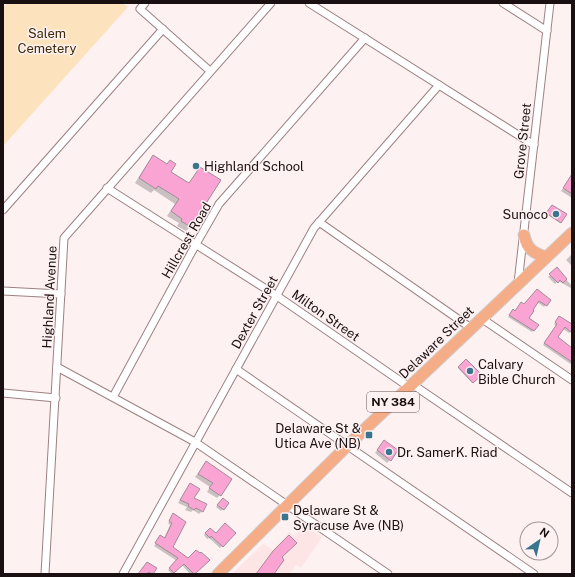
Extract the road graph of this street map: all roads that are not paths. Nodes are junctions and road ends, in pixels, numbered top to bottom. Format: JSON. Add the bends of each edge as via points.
{"nodes":[{"id":1,"x":271,"y":3,"type":"edge"},
{"id":2,"x":309,"y":3,"type":"edge"},
{"id":3,"x":503,"y":3,"type":"edge"},
{"id":4,"x":550,"y":3,"type":"edge"},
{"id":5,"x":143,"y":6,"type":"edge"},
{"id":6,"x":163,"y":29,"type":"junction"},
{"id":7,"x":547,"y":31,"type":"junction"},
{"id":8,"x":365,"y":38,"type":"junction"},
{"id":9,"x":210,"y":71,"type":"junction"},
{"id":10,"x":439,"y":85,"type":"junction"},
{"id":11,"x":534,"y":145,"type":"junction"},
{"id":12,"x":107,"y":188,"type":"junction"},
{"id":13,"x":3,"y":210,"type":"edge"},
{"id":14,"x":319,"y":222,"type":"junction"},
{"id":15,"x":572,"y":233,"type":"edge"},
{"id":16,"x":524,"y":235,"type":"junction"},
{"id":17,"x":196,"y":244,"type":"junction"},
{"id":18,"x":546,"y":257,"type":"junction"},
{"id":19,"x":518,"y":282,"type":"junction"},
{"id":20,"x":3,"y":291,"type":"edge"},
{"id":21,"x":61,"y":294,"type":"junction"},
{"id":22,"x":277,"y":296,"type":"junction"},
{"id":23,"x":481,"y":318,"type":"junction"},
{"id":24,"x":471,"y":328,"type":"junction"},
{"id":25,"x":57,"y":367,"type":"junction"},
{"id":26,"x":236,"y":369,"type":"junction"},
{"id":27,"x":572,"y":380,"type":"edge"},
{"id":28,"x":410,"y":385,"type":"junction"},
{"id":29,"x":3,"y":393,"type":"edge"},
{"id":30,"x":113,"y":397,"type":"junction"},
{"id":31,"x":56,"y":398,"type":"junction"},
{"id":32,"x":195,"y":442,"type":"junction"},
{"id":33,"x":347,"y":446,"type":"junction"},
{"id":34,"x":572,"y":493,"type":"edge"},
{"id":35,"x":287,"y":505,"type":"junction"},
{"id":36,"x":221,"y":573,"type":"edge"},
{"id":37,"x":45,"y":574,"type":"edge"},
{"id":38,"x":123,"y":574,"type":"edge"},
{"id":39,"x":388,"y":574,"type":"edge"},
{"id":40,"x":534,"y":574,"type":"edge"}],
"edges":[{"from":1,"to":9,"type":"street","name":"Highland Avenue"},
{"from":2,"to":8,"type":"street"},
{"from":3,"to":7,"type":"street"},
{"from":4,"to":7,"type":"street","name":"Grove Street"},
{"from":5,"to":6,"type":"street"},
{"from":6,"to":9,"type":"street"},
{"from":6,"to":13,"type":"street"},
{"from":7,"to":11,"type":"street","name":"Grove Street"},
{"from":8,"to":10,"type":"street"},
{"from":8,"to":17,"type":"street","name":"Hillcrest Road","via":[[219,204]]},
{"from":9,"to":12,"type":"street","name":"Highland Avenue"},
{"from":10,"to":11,"type":"street"},
{"from":10,"to":14,"type":"street","name":"Dexter Street"},
{"from":11,"to":16,"type":"street","name":"Grove Street"},
{"from":12,"to":17,"type":"street","name":"Milton Street"},
{"from":12,"to":21,"type":"street","name":"Highland Avenue","via":[[64,238]]},
{"from":14,"to":22,"type":"street","name":"Dexter Street"},
{"from":14,"to":24,"type":"street"},
{"from":15,"to":18,"type":"main road","name":"Delaware Street","number":"NY 384"},
{"from":16,"to":18,"type":"main road","via":[[529,249]]},
{"from":16,"to":19,"type":"street","name":"Grove Street"},
{"from":17,"to":22,"type":"street","name":"Milton Street"},
{"from":17,"to":30,"type":"street","name":"Hillcrest Road"},
{"from":18,"to":19,"type":"main road","name":"Delaware Street","number":"NY 384"},
{"from":19,"to":23,"type":"main road","name":"Delaware Street","number":"NY 384"},
{"from":20,"to":21,"type":"street"},
{"from":21,"to":25,"type":"street","name":"Highland Avenue"},
{"from":22,"to":26,"type":"street","name":"Dexter Street"},
{"from":22,"to":28,"type":"street","name":"Milton Street"},
{"from":23,"to":24,"type":"main road","name":"Delaware Street","number":"NY 384"},
{"from":23,"to":27,"type":"street"},
{"from":24,"to":28,"type":"main road","name":"Delaware Street","number":"NY 384"},
{"from":25,"to":30,"type":"street"},
{"from":25,"to":31,"type":"street","name":"Highland Avenue"},
{"from":26,"to":32,"type":"street","name":"Dexter Street"},
{"from":26,"to":33,"type":"street"},
{"from":28,"to":33,"type":"main road","name":"Delaware Street","number":"NY 384"},
{"from":28,"to":34,"type":"street","name":"Milton Street"},
{"from":29,"to":31,"type":"street"},
{"from":30,"to":32,"type":"street"},
{"from":31,"to":37,"type":"street","name":"Highland Avenue"},
{"from":32,"to":35,"type":"street"},
{"from":32,"to":38,"type":"street","name":"Dexter Street"},
{"from":33,"to":35,"type":"main road","name":"Delaware Street","number":"NY 384"},
{"from":33,"to":40,"type":"street"},
{"from":35,"to":36,"type":"main road","name":"Delaware Street","number":"NY 384"},
{"from":35,"to":39,"type":"street"}]}
